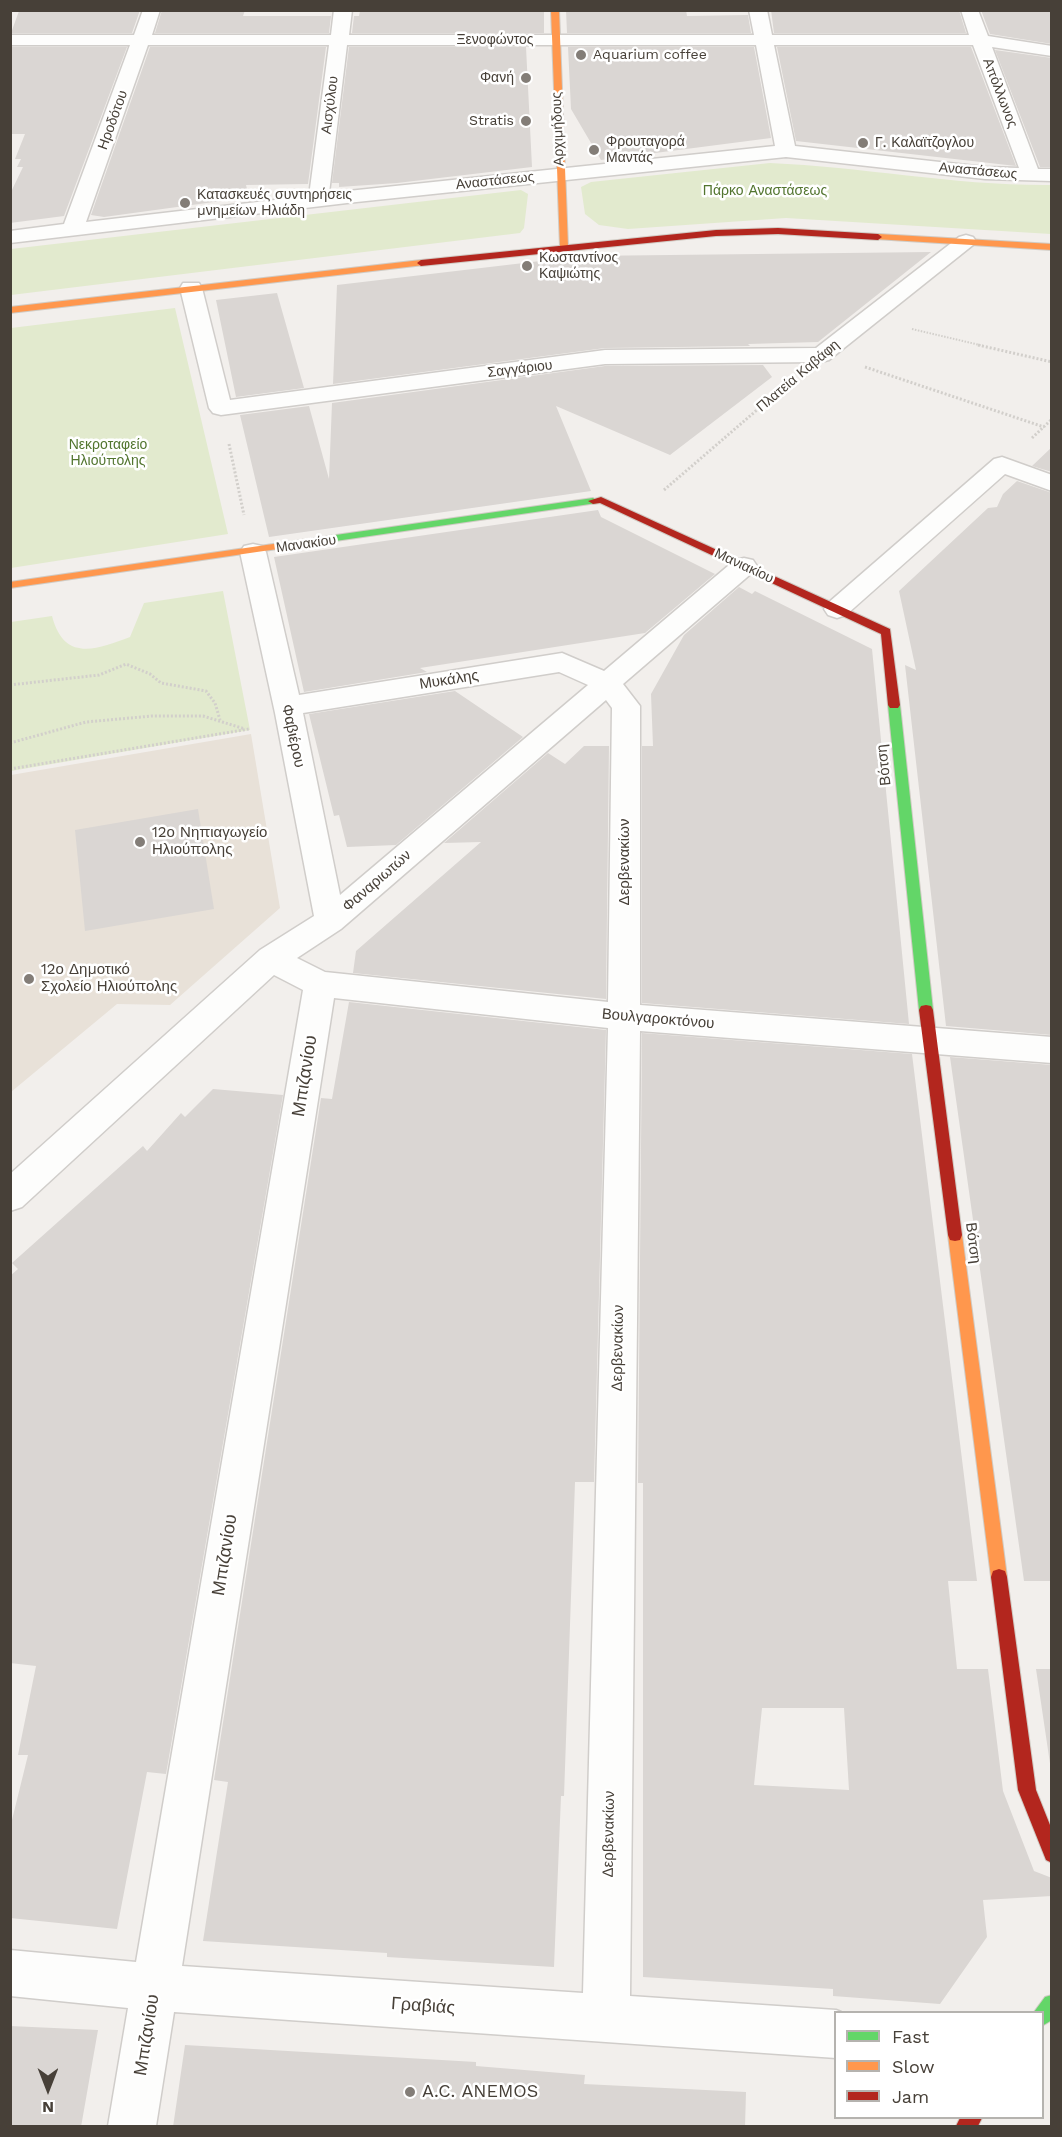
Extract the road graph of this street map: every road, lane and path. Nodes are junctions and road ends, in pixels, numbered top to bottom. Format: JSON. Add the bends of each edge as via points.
{"nodes":[{"id":1,"x":152,"y":10,"type":"edge"},
{"id":2,"x":343,"y":10,"type":"edge"},
{"id":3,"x":555,"y":10,"type":"edge"},
{"id":4,"x":758,"y":10,"type":"edge"},
{"id":5,"x":969,"y":10,"type":"edge"},
{"id":6,"x":10,"y":40,"type":"edge"},
{"id":7,"x":143,"y":40,"type":"junction"},
{"id":8,"x":338,"y":40,"type":"junction"},
{"id":9,"x":556,"y":40,"type":"junction"},
{"id":10,"x":763,"y":40,"type":"junction"},
{"id":11,"x":980,"y":40,"type":"junction"},
{"id":12,"x":1052,"y":51,"type":"edge"},
{"id":13,"x":786,"y":151,"type":"junction"},
{"id":14,"x":560,"y":174,"type":"junction"},
{"id":15,"x":1031,"y":175,"type":"junction"},
{"id":16,"x":1052,"y":175,"type":"edge"},
{"id":17,"x":318,"y":200,"type":"junction"},
{"id":18,"x":73,"y":230,"type":"junction"},
{"id":19,"x":10,"y":237,"type":"edge"},
{"id":20,"x":966,"y":240,"type":"junction"},
{"id":21,"x":564,"y":247,"type":"junction"},
{"id":22,"x":1052,"y":247,"type":"edge"},
{"id":23,"x":191,"y":288,"type":"junction"},
{"id":24,"x":10,"y":310,"type":"edge"},
{"id":25,"x":867,"y":319,"type":"junction"},
{"id":26,"x":821,"y":355,"type":"junction"},
{"id":27,"x":1052,"y":362,"type":"edge"},
{"id":28,"x":221,"y":408,"type":"junction"},
{"id":29,"x":1044,"y":427,"type":"dead end"},
{"id":30,"x":1052,"y":484,"type":"edge"},
{"id":31,"x":600,"y":500,"type":"joint"},
{"id":32,"x":634,"y":516,"type":"junction"},
{"id":33,"x":253,"y":552,"type":"junction"},
{"id":34,"x":744,"y":566,"type":"junction"},
{"id":35,"x":10,"y":585,"type":"edge"},
{"id":36,"x":837,"y":609,"type":"junction"},
{"id":37,"x":886,"y":633,"type":"joint"},
{"id":38,"x":607,"y":683,"type":"junction"},
{"id":39,"x":10,"y":685,"type":"edge"},
{"id":40,"x":289,"y":714,"type":"junction"},
{"id":41,"x":220,"y":720,"type":"junction"},
{"id":42,"x":245,"y":729,"type":"junction"},
{"id":43,"x":10,"y":743,"type":"edge"},
{"id":44,"x":10,"y":769,"type":"edge"},
{"id":45,"x":330,"y":921,"type":"junction"},
{"id":46,"x":271,"y":959,"type":"junction"},
{"id":47,"x":320,"y":984,"type":"junction"},
{"id":48,"x":624,"y":1017,"type":"junction"},
{"id":49,"x":929,"y":1040,"type":"junction"},
{"id":50,"x":1052,"y":1050,"type":"edge"},
{"id":51,"x":10,"y":1196,"type":"edge"},
{"id":52,"x":1052,"y":1854,"type":"edge"},
{"id":53,"x":10,"y":1972,"type":"edge"},
{"id":54,"x":154,"y":1987,"type":"junction"},
{"id":55,"x":606,"y":2020,"type":"junction"},
{"id":56,"x":834,"y":2034,"type":"edge"},
{"id":57,"x":132,"y":2127,"type":"edge"}],
"edges":[{"from":1,"to":7,"type":"street","name":"Ηροδότου"},
{"from":2,"to":8,"type":"street","name":"Αισχύλου"},
{"from":3,"to":9,"type":"street","name":"Αρχιμήδους"},
{"from":4,"to":10,"type":"street"},
{"from":5,"to":11,"type":"street","name":"Απόλλωνος"},
{"from":6,"to":7,"type":"street","name":"Ξενοφώντος"},
{"from":7,"to":8,"type":"street","name":"Ξενοφώντος"},
{"from":7,"to":18,"type":"street","name":"Ηροδότου"},
{"from":8,"to":9,"type":"street","name":"Ξενοφώντος"},
{"from":8,"to":17,"type":"street","name":"Αισχύλου"},
{"from":9,"to":10,"type":"street","name":"Ξενοφώντος"},
{"from":9,"to":14,"type":"street","name":"Αρχιμήδους"},
{"from":10,"to":11,"type":"street","name":"Ξενοφώντος"},
{"from":10,"to":13,"type":"street"},
{"from":11,"to":12,"type":"street","name":"Ξενοφώντος"},
{"from":11,"to":15,"type":"street","name":"Απόλλωνος"},
{"from":13,"to":14,"type":"street","name":"Αναστάσεως"},
{"from":13,"to":15,"type":"street","name":"Αναστάσεως"},
{"from":14,"to":17,"type":"street","name":"Αναστάσεως"},
{"from":14,"to":21,"type":"street","name":"Αρχιμήδους"},
{"from":15,"to":16,"type":"street","name":"Αναστάσεως"},
{"from":17,"to":18,"type":"street","name":"Αναστάσεως"},
{"from":18,"to":19,"type":"street","name":"Αναστάσεως"},
{"from":20,"to":21,"type":"street","via":[[778,231]]},
{"from":20,"to":22,"type":"street"},
{"from":20,"to":25,"type":"street","name":"Πλατεία Καβάφη"},
{"from":21,"to":23,"type":"street"},
{"from":23,"to":24,"type":"street"},
{"from":23,"to":28,"type":"street"},
{"from":25,"to":26,"type":"street","name":"Πλατεία Καβάφη"},
{"from":25,"to":27,"type":"path"},
{"from":26,"to":28,"type":"street","name":"Σαγγάριου","via":[[605,357]]},
{"from":26,"to":29,"type":"path"},
{"from":26,"to":32,"type":"path","name":"Πλατεία Καβάφη"},
{"from":28,"to":33,"type":"path"},
{"from":30,"to":36,"type":"street","via":[[1002,464]]},
{"from":31,"to":32,"type":"street","name":"Μανιακίου"},
{"from":31,"to":33,"type":"street","name":"Μανακίου"},
{"from":32,"to":34,"type":"street","name":"Μανιακίου"},
{"from":33,"to":35,"type":"street","name":"Μανακίου"},
{"from":33,"to":40,"type":"street","name":"Φαβιέρου"},
{"from":34,"to":36,"type":"street","name":"Μανιακίου"},
{"from":34,"to":38,"type":"street","name":"Φαναριωτών"},
{"from":36,"to":37,"type":"street","name":"Μανιακίου"},
{"from":37,"to":49,"type":"street","name":"Βότση"},
{"from":38,"to":40,"type":"street","name":"Μυκάλης","via":[[562,662]]},
{"from":38,"to":45,"type":"street","name":"Φαναριωτών"},
{"from":38,"to":48,"type":"street","name":"Δερβενακίων","via":[[626,706]]},
{"from":39,"to":41,"type":"path","via":[[99,675],[126,664],[161,683],[206,691]]},
{"from":40,"to":42,"type":"path"},
{"from":40,"to":45,"type":"street","name":"Φαβιέρου"},
{"from":41,"to":42,"type":"path"},
{"from":41,"to":43,"type":"path","via":[[152,716],[86,722]]},
{"from":42,"to":44,"type":"path"},
{"from":45,"to":46,"type":"street","name":"Φαναριωτών"},
{"from":46,"to":47,"type":"street","name":"Βουλγαροκτόνου"},
{"from":46,"to":51,"type":"street","name":"Φαναριωτών"},
{"from":47,"to":48,"type":"street","name":"Βουλγαροκτόνου"},
{"from":47,"to":54,"type":"street","name":"Μπιζανίου"},
{"from":48,"to":49,"type":"street","name":"Βουλγαροκτόνου"},
{"from":48,"to":55,"type":"street","name":"Δερβενακίων"},
{"from":49,"to":50,"type":"street","name":"Βουλγαροκτόνου"},
{"from":49,"to":52,"type":"street","name":"Βότση","via":[[1027,1790]]},
{"from":53,"to":54,"type":"street","name":"Γραβιάς"},
{"from":54,"to":55,"type":"street","name":"Γραβιάς"},
{"from":54,"to":57,"type":"street","name":"Μπιζανίου"},
{"from":55,"to":56,"type":"street","name":"Γραβιάς"}]}
